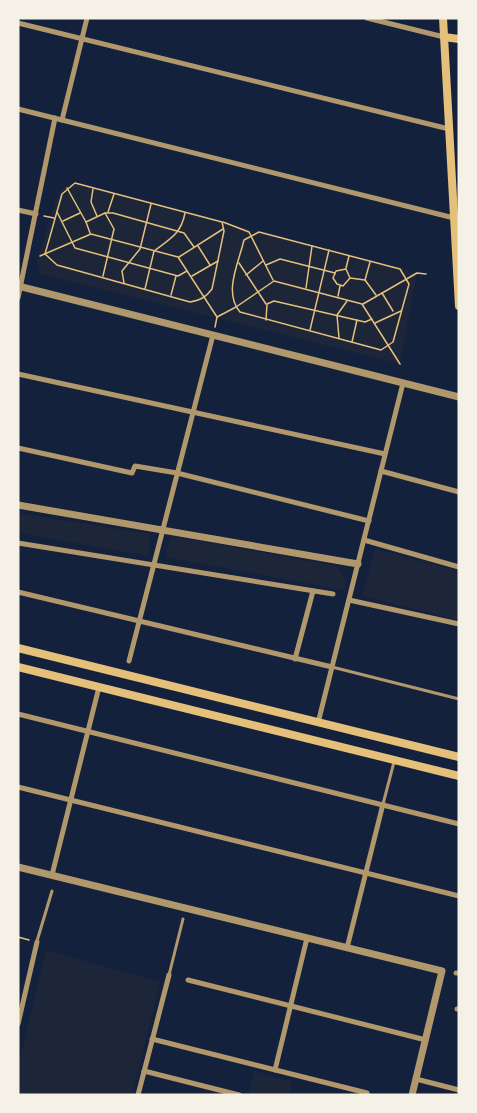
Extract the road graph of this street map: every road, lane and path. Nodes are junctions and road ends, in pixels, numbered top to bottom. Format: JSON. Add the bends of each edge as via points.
{"nodes":[{"id":1,"x":87,"y":18,"type":"edge"},
{"id":2,"x":367,"y":18,"type":"edge"},
{"id":3,"x":443,"y":18,"type":"edge"},
{"id":4,"x":18,"y":23,"type":"edge"},
{"id":5,"x":444,"y":37,"type":"junction"},
{"id":6,"x":82,"y":39,"type":"junction"},
{"id":7,"x":459,"y":39,"type":"edge"},
{"id":8,"x":18,"y":109,"type":"edge"},
{"id":9,"x":54,"y":118,"type":"junction"},
{"id":10,"x":62,"y":120,"type":"junction"},
{"id":11,"x":449,"y":129,"type":"junction"},
{"id":12,"x":67,"y":188,"type":"junction"},
{"id":13,"x":93,"y":188,"type":"junction"},
{"id":14,"x":114,"y":194,"type":"junction"},
{"id":15,"x":151,"y":203,"type":"junction"},
{"id":16,"x":18,"y":210,"type":"edge"},
{"id":17,"x":57,"y":212,"type":"junction"},
{"id":18,"x":186,"y":212,"type":"junction"},
{"id":19,"x":36,"y":213,"type":"junction"},
{"id":20,"x":81,"y":213,"type":"junction"},
{"id":21,"x":107,"y":213,"type":"junction"},
{"id":22,"x":97,"y":217,"type":"junction"},
{"id":23,"x":55,"y":218,"type":"junction"},
{"id":24,"x":454,"y":218,"type":"junction"},
{"id":25,"x":62,"y":222,"type":"junction"},
{"id":26,"x":86,"y":222,"type":"junction"},
{"id":27,"x":147,"y":222,"type":"junction"},
{"id":28,"x":222,"y":222,"type":"junction"},
{"id":29,"x":224,"y":228,"type":"junction"},
{"id":30,"x":179,"y":231,"type":"junction"},
{"id":31,"x":91,"y":234,"type":"junction"},
{"id":32,"x":251,"y":236,"type":"junction"},
{"id":33,"x":112,"y":240,"type":"junction"},
{"id":34,"x":71,"y":242,"type":"junction"},
{"id":35,"x":198,"y":245,"type":"junction"},
{"id":36,"x":312,"y":246,"type":"junction"},
{"id":37,"x":141,"y":247,"type":"junction"},
{"id":38,"x":194,"y":248,"type":"junction"},
{"id":39,"x":329,"y":250,"type":"junction"},
{"id":40,"x":154,"y":251,"type":"junction"},
{"id":41,"x":45,"y":254,"type":"junction"},
{"id":42,"x":40,"y":256,"type":"dead end"},
{"id":43,"x":349,"y":256,"type":"junction"},
{"id":44,"x":108,"y":257,"type":"junction"},
{"id":45,"x":178,"y":257,"type":"junction"},
{"id":46,"x":218,"y":261,"type":"junction"},
{"id":47,"x":264,"y":261,"type":"junction"},
{"id":48,"x":370,"y":261,"type":"junction"},
{"id":49,"x":127,"y":262,"type":"junction"},
{"id":50,"x":238,"y":263,"type":"junction"},
{"id":51,"x":211,"y":265,"type":"junction"},
{"id":52,"x":266,"y":265,"type":"junction"},
{"id":53,"x":308,"y":266,"type":"junction"},
{"id":54,"x":150,"y":268,"type":"junction"},
{"id":55,"x":346,"y":269,"type":"junction"},
{"id":56,"x":324,"y":270,"type":"junction"},
{"id":57,"x":187,"y":271,"type":"junction"},
{"id":58,"x":334,"y":273,"type":"junction"},
{"id":59,"x":246,"y":274,"type":"junction"},
{"id":60,"x":426,"y":274,"type":"dead end"},
{"id":61,"x":176,"y":275,"type":"junction"},
{"id":62,"x":102,"y":277,"type":"junction"},
{"id":63,"x":191,"y":277,"type":"junction"},
{"id":64,"x":350,"y":278,"type":"junction"},
{"id":65,"x":406,"y":279,"type":"junction"},
{"id":66,"x":274,"y":280,"type":"junction"},
{"id":67,"x":365,"y":280,"type":"junction"},
{"id":68,"x":124,"y":283,"type":"junction"},
{"id":69,"x":340,"y":285,"type":"junction"},
{"id":70,"x":19,"y":287,"type":"edge"},
{"id":71,"x":145,"y":289,"type":"junction"},
{"id":72,"x":306,"y":289,"type":"junction"},
{"id":73,"x":257,"y":292,"type":"junction"},
{"id":74,"x":319,"y":293,"type":"junction"},
{"id":75,"x":382,"y":293,"type":"junction"},
{"id":76,"x":376,"y":296,"type":"junction"},
{"id":77,"x":18,"y":297,"type":"edge"},
{"id":78,"x":171,"y":297,"type":"junction"},
{"id":79,"x":338,"y":297,"type":"junction"},
{"id":80,"x":205,"y":298,"type":"junction"},
{"id":81,"x":347,"y":300,"type":"junction"},
{"id":82,"x":267,"y":304,"type":"junction"},
{"id":83,"x":362,"y":304,"type":"junction"},
{"id":84,"x":459,"y":306,"type":"edge"},
{"id":85,"x":236,"y":307,"type":"junction"},
{"id":86,"x":315,"y":309,"type":"junction"},
{"id":87,"x":402,"y":311,"type":"junction"},
{"id":88,"x":394,"y":312,"type":"junction"},
{"id":89,"x":337,"y":315,"type":"junction"},
{"id":90,"x":217,"y":317,"type":"junction"},
{"id":91,"x":372,"y":319,"type":"junction"},
{"id":92,"x":266,"y":320,"type":"junction"},
{"id":93,"x":357,"y":320,"type":"junction"},
{"id":94,"x":375,"y":323,"type":"junction"},
{"id":95,"x":310,"y":331,"type":"junction"},
{"id":96,"x":213,"y":336,"type":"junction"},
{"id":97,"x":339,"y":339,"type":"junction"},
{"id":98,"x":352,"y":342,"type":"junction"},
{"id":99,"x":390,"y":346,"type":"junction"},
{"id":100,"x":400,"y":364,"type":"dead end"},
{"id":101,"x":18,"y":374,"type":"edge"},
{"id":102,"x":403,"y":383,"type":"junction"},
{"id":103,"x":459,"y":397,"type":"edge"},
{"id":104,"x":193,"y":413,"type":"junction"},
{"id":105,"x":18,"y":448,"type":"edge"},
{"id":106,"x":386,"y":453,"type":"junction"},
{"id":107,"x":381,"y":471,"type":"junction"},
{"id":108,"x":177,"y":473,"type":"junction"},
{"id":109,"x":459,"y":492,"type":"edge"},
{"id":110,"x":18,"y":505,"type":"edge"},
{"id":111,"x":369,"y":521,"type":"junction"},
{"id":112,"x":163,"y":530,"type":"junction"},
{"id":113,"x":364,"y":540,"type":"junction"},
{"id":114,"x":18,"y":543,"type":"edge"},
{"id":115,"x":358,"y":564,"type":"junction"},
{"id":116,"x":153,"y":567,"type":"junction"},
{"id":117,"x":459,"y":567,"type":"edge"},
{"id":118,"x":313,"y":591,"type":"junction"},
{"id":119,"x":18,"y":592,"type":"edge"},
{"id":120,"x":333,"y":594,"type":"dead end"},
{"id":121,"x":349,"y":600,"type":"junction"},
{"id":122,"x":139,"y":623,"type":"junction"},
{"id":123,"x":459,"y":624,"type":"edge"},
{"id":124,"x":18,"y":648,"type":"edge"},
{"id":125,"x":295,"y":658,"type":"junction"},
{"id":126,"x":129,"y":661,"type":"dead end"},
{"id":127,"x":18,"y":667,"type":"edge"},
{"id":128,"x":332,"y":667,"type":"junction"},
{"id":129,"x":99,"y":687,"type":"junction"},
{"id":130,"x":459,"y":699,"type":"edge"},
{"id":131,"x":18,"y":714,"type":"edge"},
{"id":132,"x":318,"y":723,"type":"junction"},
{"id":133,"x":89,"y":732,"type":"junction"},
{"id":134,"x":459,"y":757,"type":"edge"},
{"id":135,"x":394,"y":760,"type":"junction"},
{"id":136,"x":459,"y":776,"type":"edge"},
{"id":137,"x":18,"y":787,"type":"edge"},
{"id":138,"x":72,"y":800,"type":"junction"},
{"id":139,"x":383,"y":804,"type":"junction"},
{"id":140,"x":459,"y":824,"type":"edge"},
{"id":141,"x":18,"y":867,"type":"edge"},
{"id":142,"x":367,"y":873,"type":"junction"},
{"id":143,"x":52,"y":875,"type":"junction"},
{"id":144,"x":52,"y":891,"type":"dead end"},
{"id":145,"x":459,"y":896,"type":"edge"},
{"id":146,"x":183,"y":918,"type":"dead end"},
{"id":147,"x":18,"y":937,"type":"edge"},
{"id":148,"x":307,"y":938,"type":"junction"},
{"id":149,"x":37,"y":942,"type":"junction"},
{"id":150,"x":347,"y":948,"type":"junction"},
{"id":151,"x":168,"y":975,"type":"joint"},
{"id":152,"x":188,"y":980,"type":"dead end"},
{"id":153,"x":291,"y":1006,"type":"junction"},
{"id":154,"x":18,"y":1024,"type":"edge"},
{"id":155,"x":152,"y":1040,"type":"junction"},
{"id":156,"x":426,"y":1040,"type":"junction"},
{"id":157,"x":275,"y":1070,"type":"junction"},
{"id":158,"x":144,"y":1071,"type":"junction"},
{"id":159,"x":416,"y":1079,"type":"junction"},
{"id":160,"x":459,"y":1090,"type":"edge"},
{"id":161,"x":368,"y":1093,"type":"dead end"},
{"id":162,"x":138,"y":1095,"type":"edge"},
{"id":163,"x":239,"y":1095,"type":"edge"},
{"id":164,"x":412,"y":1095,"type":"edge"}],
"edges":[{"from":1,"to":6,"type":"street"},
{"from":2,"to":5,"type":"street"},
{"from":3,"to":5,"type":"main road"},
{"from":4,"to":6,"type":"street"},
{"from":5,"to":7,"type":"main road"},
{"from":5,"to":11,"type":"main road"},
{"from":6,"to":10,"type":"street"},
{"from":6,"to":11,"type":"street"},
{"from":8,"to":9,"type":"street"},
{"from":9,"to":10,"type":"street"},
{"from":9,"to":19,"type":"street"},
{"from":10,"to":24,"type":"street"},
{"from":11,"to":24,"type":"main road"},
{"from":12,"to":13,"type":"path","via":[[75,183]]},
{"from":12,"to":17,"type":"path"},
{"from":12,"to":20,"type":"path"},
{"from":13,"to":14,"type":"path"},
{"from":13,"to":22,"type":"path","via":[[91,202]]},
{"from":14,"to":15,"type":"path"},
{"from":14,"to":21,"type":"path"},
{"from":15,"to":18,"type":"path"},
{"from":15,"to":27,"type":"path"},
{"from":16,"to":19,"type":"street"},
{"from":17,"to":23,"type":"path"},
{"from":17,"to":25,"type":"path"},
{"from":18,"to":28,"type":"path"},
{"from":18,"to":30,"type":"path"},
{"from":19,"to":23,"type":"path"},
{"from":19,"to":70,"type":"street"},
{"from":20,"to":25,"type":"path"},
{"from":20,"to":26,"type":"path"},
{"from":21,"to":22,"type":"path"},
{"from":21,"to":27,"type":"path"},
{"from":21,"to":33,"type":"path","via":[[114,229]]},
{"from":22,"to":26,"type":"path"},
{"from":23,"to":41,"type":"path"},
{"from":24,"to":84,"type":"main road"},
{"from":25,"to":34,"type":"path"},
{"from":26,"to":31,"type":"path"},
{"from":27,"to":30,"type":"path"},
{"from":27,"to":37,"type":"path"},
{"from":28,"to":29,"type":"path"},
{"from":28,"to":32,"type":"path","via":[[243,228]]},
{"from":29,"to":35,"type":"path"},
{"from":29,"to":46,"type":"path"},
{"from":30,"to":38,"type":"path"},
{"from":30,"to":40,"type":"path"},
{"from":31,"to":33,"type":"path"},
{"from":31,"to":34,"type":"path"},
{"from":32,"to":36,"type":"path","via":[[259,232]]},
{"from":32,"to":47,"type":"path"},
{"from":32,"to":50,"type":"path","via":[[244,240]]},
{"from":33,"to":37,"type":"path"},
{"from":33,"to":44,"type":"path"},
{"from":34,"to":41,"type":"path"},
{"from":34,"to":44,"type":"path","via":[[75,248]]},
{"from":35,"to":38,"type":"path"},
{"from":35,"to":51,"type":"path"},
{"from":36,"to":39,"type":"path"},
{"from":36,"to":53,"type":"path"},
{"from":37,"to":40,"type":"path"},
{"from":37,"to":49,"type":"path"},
{"from":38,"to":45,"type":"path"},
{"from":39,"to":43,"type":"path"},
{"from":39,"to":56,"type":"path"},
{"from":40,"to":45,"type":"path"},
{"from":40,"to":54,"type":"path"},
{"from":41,"to":42,"type":"path"},
{"from":41,"to":62,"type":"path","via":[[57,265]]},
{"from":43,"to":48,"type":"path"},
{"from":43,"to":55,"type":"path"},
{"from":44,"to":49,"type":"path"},
{"from":44,"to":62,"type":"path"},
{"from":45,"to":57,"type":"path"},
{"from":46,"to":51,"type":"path"},
{"from":46,"to":80,"type":"path","via":[[212,289]]},
{"from":47,"to":52,"type":"path"},
{"from":47,"to":59,"type":"path"},
{"from":48,"to":65,"type":"path","via":[[400,269]]},
{"from":48,"to":67,"type":"path"},
{"from":49,"to":54,"type":"path"},
{"from":49,"to":68,"type":"path","via":[[122,271]]},
{"from":50,"to":59,"type":"path"},
{"from":50,"to":85,"type":"path","via":[[231,291]]},
{"from":51,"to":63,"type":"path"},
{"from":52,"to":53,"type":"path","via":[[280,259]]},
{"from":52,"to":66,"type":"path"},
{"from":53,"to":56,"type":"path"},
{"from":53,"to":72,"type":"path"},
{"from":54,"to":61,"type":"path"},
{"from":54,"to":71,"type":"path"},
{"from":55,"to":58,"type":"path"},
{"from":55,"to":64,"type":"path"},
{"from":56,"to":58,"type":"path"},
{"from":56,"to":74,"type":"path"},
{"from":57,"to":61,"type":"path"},
{"from":57,"to":63,"type":"path"},
{"from":58,"to":69,"type":"path","via":[[334,280]]},
{"from":59,"to":73,"type":"path"},
{"from":60,"to":65,"type":"path","via":[[417,273]]},
{"from":61,"to":78,"type":"path"},
{"from":62,"to":68,"type":"path"},
{"from":63,"to":80,"type":"path"},
{"from":64,"to":67,"type":"path"},
{"from":64,"to":69,"type":"path","via":[[346,285]]},
{"from":65,"to":75,"type":"path"},
{"from":65,"to":87,"type":"path","via":[[409,284]]},
{"from":66,"to":72,"type":"path"},
{"from":66,"to":73,"type":"path"},
{"from":67,"to":76,"type":"path"},
{"from":68,"to":71,"type":"path"},
{"from":69,"to":79,"type":"path"},
{"from":70,"to":77,"type":"street"},
{"from":70,"to":96,"type":"street"},
{"from":71,"to":78,"type":"path"},
{"from":72,"to":74,"type":"path"},
{"from":73,"to":82,"type":"path"},
{"from":73,"to":85,"type":"path"},
{"from":74,"to":79,"type":"path"},
{"from":74,"to":86,"type":"path"},
{"from":75,"to":76,"type":"path"},
{"from":75,"to":88,"type":"path"},
{"from":76,"to":83,"type":"path"},
{"from":78,"to":80,"type":"path","via":[[190,302]]},
{"from":79,"to":81,"type":"path"},
{"from":80,"to":90,"type":"path"},
{"from":81,"to":83,"type":"path"},
{"from":81,"to":89,"type":"path"},
{"from":82,"to":86,"type":"path","via":[[274,301]]},
{"from":82,"to":92,"type":"path"},
{"from":83,"to":91,"type":"path"},
{"from":85,"to":90,"type":"path"},
{"from":85,"to":92,"type":"path","via":[[245,315]]},
{"from":86,"to":89,"type":"path"},
{"from":86,"to":95,"type":"path"},
{"from":87,"to":88,"type":"path"},
{"from":87,"to":99,"type":"path"},
{"from":88,"to":94,"type":"path"},
{"from":89,"to":93,"type":"path"},
{"from":89,"to":97,"type":"path"},
{"from":90,"to":96,"type":"path"},
{"from":91,"to":93,"type":"path"},
{"from":91,"to":94,"type":"path"},
{"from":92,"to":95,"type":"path"},
{"from":93,"to":98,"type":"path"},
{"from":94,"to":99,"type":"path"},
{"from":95,"to":97,"type":"path"},
{"from":96,"to":102,"type":"street"},
{"from":96,"to":104,"type":"street"},
{"from":97,"to":98,"type":"path"},
{"from":98,"to":99,"type":"path","via":[[381,350]]},
{"from":99,"to":100,"type":"path"},
{"from":101,"to":104,"type":"street"},
{"from":102,"to":103,"type":"street"},
{"from":102,"to":106,"type":"street"},
{"from":104,"to":106,"type":"street"},
{"from":104,"to":108,"type":"street"},
{"from":105,"to":108,"type":"street","via":[[132,473],[135,466]]},
{"from":106,"to":107,"type":"street"},
{"from":107,"to":109,"type":"street"},
{"from":107,"to":111,"type":"street"},
{"from":108,"to":111,"type":"street"},
{"from":108,"to":112,"type":"street"},
{"from":110,"to":112,"type":"street"},
{"from":111,"to":113,"type":"street"},
{"from":112,"to":115,"type":"street"},
{"from":112,"to":116,"type":"street"},
{"from":113,"to":115,"type":"street"},
{"from":113,"to":117,"type":"street"},
{"from":114,"to":116,"type":"street"},
{"from":115,"to":121,"type":"street"},
{"from":116,"to":118,"type":"street"},
{"from":116,"to":122,"type":"street"},
{"from":118,"to":120,"type":"street"},
{"from":118,"to":125,"type":"street"},
{"from":119,"to":122,"type":"street"},
{"from":121,"to":123,"type":"street"},
{"from":121,"to":128,"type":"street"},
{"from":122,"to":125,"type":"street"},
{"from":122,"to":126,"type":"street"},
{"from":124,"to":132,"type":"main road"},
{"from":125,"to":128,"type":"street"},
{"from":127,"to":129,"type":"main road"},
{"from":128,"to":130,"type":"lane"},
{"from":128,"to":132,"type":"street"},
{"from":129,"to":133,"type":"street"},
{"from":129,"to":135,"type":"main road"},
{"from":131,"to":133,"type":"street"},
{"from":132,"to":134,"type":"main road"},
{"from":133,"to":138,"type":"street"},
{"from":133,"to":139,"type":"street"},
{"from":135,"to":136,"type":"main road"},
{"from":135,"to":139,"type":"lane"},
{"from":137,"to":138,"type":"street"},
{"from":138,"to":142,"type":"street"},
{"from":138,"to":143,"type":"street"},
{"from":139,"to":140,"type":"street"},
{"from":139,"to":142,"type":"street"},
{"from":141,"to":143,"type":"street"},
{"from":142,"to":145,"type":"street"},
{"from":142,"to":150,"type":"street"},
{"from":143,"to":148,"type":"street"},
{"from":144,"to":149,"type":"lane"},
{"from":146,"to":151,"type":"lane"},
{"from":147,"to":149,"type":"path"},
{"from":148,"to":150,"type":"street"},
{"from":148,"to":153,"type":"street"},
{"from":149,"to":154,"type":"street"},
{"from":150,"to":156,"type":"street","via":[[442,971]]},
{"from":151,"to":155,"type":"street"},
{"from":152,"to":153,"type":"street"},
{"from":153,"to":156,"type":"street"},
{"from":153,"to":157,"type":"street"},
{"from":155,"to":157,"type":"street"},
{"from":155,"to":158,"type":"street"},
{"from":156,"to":159,"type":"street"},
{"from":157,"to":161,"type":"street"},
{"from":158,"to":162,"type":"street"},
{"from":158,"to":163,"type":"street"},
{"from":159,"to":160,"type":"street"},
{"from":159,"to":164,"type":"street"}]}
